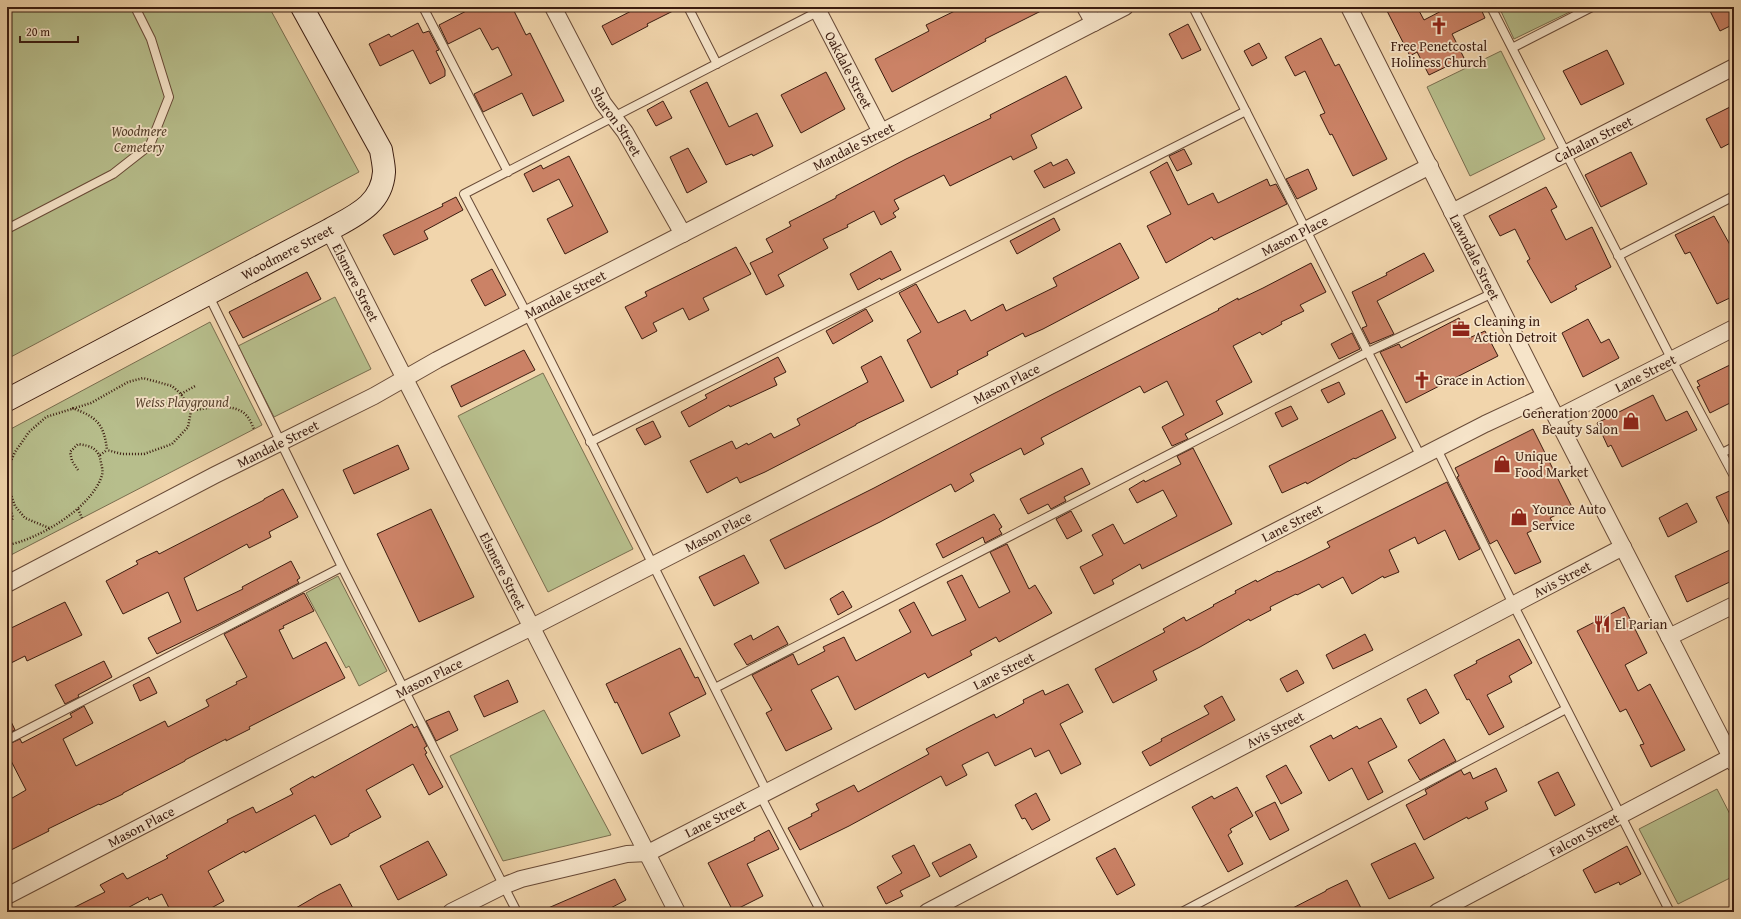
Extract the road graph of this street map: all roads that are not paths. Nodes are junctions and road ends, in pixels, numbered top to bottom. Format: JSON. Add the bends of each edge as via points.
{"nodes":[{"id":1,"x":135,"y":7,"type":"edge"},
{"id":2,"x":302,"y":7,"type":"edge"},
{"id":3,"x":423,"y":7,"type":"edge"},
{"id":4,"x":553,"y":7,"type":"edge"},
{"id":5,"x":688,"y":7,"type":"edge"},
{"id":6,"x":1085,"y":7,"type":"edge"},
{"id":7,"x":1125,"y":7,"type":"edge"},
{"id":8,"x":1193,"y":7,"type":"edge"},
{"id":9,"x":1348,"y":7,"type":"edge"},
{"id":10,"x":1491,"y":7,"type":"edge"},
{"id":11,"x":1592,"y":7,"type":"edge"},
{"id":12,"x":821,"y":8,"type":"edge"},
{"id":13,"x":1094,"y":23,"type":"junction"},
{"id":14,"x":1512,"y":48,"type":"junction"},
{"id":15,"x":717,"y":64,"type":"junction"},
{"id":16,"x":1734,"y":67,"type":"edge"},
{"id":17,"x":1246,"y":111,"type":"junction"},
{"id":18,"x":614,"y":118,"type":"junction"},
{"id":19,"x":881,"y":132,"type":"junction"},
{"id":20,"x":1566,"y":154,"type":"junction"},
{"id":21,"x":1430,"y":166,"type":"junction"},
{"id":22,"x":508,"y":172,"type":"junction"},
{"id":23,"x":1734,"y":196,"type":"edge"},
{"id":24,"x":1452,"y":212,"type":"junction"},
{"id":25,"x":7,"y":229,"type":"edge"},
{"id":26,"x":329,"y":230,"type":"junction"},
{"id":27,"x":1306,"y":230,"type":"junction"},
{"id":28,"x":682,"y":234,"type":"junction"},
{"id":29,"x":1618,"y":256,"type":"junction"},
{"id":30,"x":1493,"y":292,"type":"junction"},
{"id":31,"x":208,"y":294,"type":"junction"},
{"id":32,"x":527,"y":314,"type":"junction"},
{"id":33,"x":1734,"y":328,"type":"edge"},
{"id":34,"x":1368,"y":352,"type":"junction"},
{"id":35,"x":1672,"y":360,"type":"junction"},
{"id":36,"x":405,"y":378,"type":"junction"},
{"id":37,"x":1545,"y":396,"type":"junction"},
{"id":38,"x":7,"y":400,"type":"edge"},
{"id":39,"x":1557,"y":418,"type":"junction"},
{"id":40,"x":590,"y":442,"type":"junction"},
{"id":41,"x":280,"y":443,"type":"junction"},
{"id":42,"x":1734,"y":447,"type":"edge"},
{"id":43,"x":1437,"y":449,"type":"junction"},
{"id":44,"x":1722,"y":453,"type":"junction"},
{"id":45,"x":1421,"y":457,"type":"junction"},
{"id":46,"x":1734,"y":476,"type":"edge"},
{"id":47,"x":1623,"y":547,"type":"junction"},
{"id":48,"x":652,"y":565,"type":"junction"},
{"id":49,"x":342,"y":567,"type":"junction"},
{"id":50,"x":7,"y":584,"type":"edge"},
{"id":51,"x":1513,"y":604,"type":"junction"},
{"id":52,"x":1734,"y":605,"type":"edge"},
{"id":53,"x":532,"y":627,"type":"junction"},
{"id":54,"x":1669,"y":637,"type":"junction"},
{"id":55,"x":715,"y":688,"type":"junction"},
{"id":56,"x":404,"y":690,"type":"junction"},
{"id":57,"x":1566,"y":709,"type":"junction"},
{"id":58,"x":7,"y":740,"type":"edge"},
{"id":59,"x":1733,"y":760,"type":"edge"},
{"id":60,"x":764,"y":794,"type":"junction"},
{"id":61,"x":1621,"y":815,"type":"junction"},
{"id":62,"x":648,"y":853,"type":"junction"},
{"id":63,"x":503,"y":886,"type":"junction"},
{"id":64,"x":7,"y":896,"type":"edge"},
{"id":65,"x":451,"y":912,"type":"edge"},
{"id":66,"x":517,"y":912,"type":"edge"},
{"id":67,"x":677,"y":912,"type":"edge"},
{"id":68,"x":821,"y":912,"type":"edge"},
{"id":69,"x":927,"y":912,"type":"edge"},
{"id":70,"x":1182,"y":912,"type":"edge"},
{"id":71,"x":1437,"y":912,"type":"edge"},
{"id":72,"x":1670,"y":912,"type":"edge"}],
"edges":[{"from":1,"to":25,"type":"lane","via":[[152,39],[169,97],[150,145],[113,174]]},
{"from":2,"to":26,"type":"street","name":"Woodmere Street","via":[[381,150],[384,172],[377,195],[366,209]]},
{"from":3,"to":22,"type":"lane"},
{"from":4,"to":18,"type":"street","name":"Sharon Street","via":[[603,103]]},
{"from":5,"to":15,"type":"lane"},
{"from":6,"to":13,"type":"street"},
{"from":7,"to":13,"type":"street","name":"Mandale Street"},
{"from":8,"to":17,"type":"lane"},
{"from":9,"to":21,"type":"street","name":"Lawndale Street"},
{"from":10,"to":14,"type":"lane"},
{"from":11,"to":14,"type":"lane"},
{"from":12,"to":15,"type":"lane"},
{"from":12,"to":19,"type":"street","name":"Oakdale Street"},
{"from":13,"to":19,"type":"street","name":"Mandale Street"},
{"from":14,"to":20,"type":"lane"},
{"from":15,"to":18,"type":"lane"},
{"from":16,"to":20,"type":"street","name":"Cahalan Street"},
{"from":17,"to":27,"type":"lane"},
{"from":17,"to":40,"type":"lane"},
{"from":18,"to":22,"type":"lane"},
{"from":18,"to":28,"type":"street","name":"Sharon Street","via":[[625,132]]},
{"from":19,"to":28,"type":"street","name":"Mandale Street"},
{"from":20,"to":24,"type":"street","name":"Cahalan Street"},
{"from":20,"to":29,"type":"lane"},
{"from":21,"to":24,"type":"street","name":"Lawndale Street"},
{"from":21,"to":27,"type":"street","name":"Mason Place"},
{"from":22,"to":32,"type":"lane","via":[[464,194]]},
{"from":23,"to":29,"type":"lane"},
{"from":24,"to":30,"type":"street","name":"Lawndale Street"},
{"from":26,"to":31,"type":"street","name":"Woodmere Street"},
{"from":26,"to":36,"type":"street","name":"Elsmere Street"},
{"from":27,"to":34,"type":"lane"},
{"from":27,"to":48,"type":"street","name":"Mason Place"},
{"from":28,"to":32,"type":"street","name":"Mandale Street"},
{"from":29,"to":35,"type":"lane"},
{"from":30,"to":34,"type":"lane"},
{"from":30,"to":37,"type":"street","name":"Lawndale Street"},
{"from":31,"to":38,"type":"street","name":"Woodmere Street"},
{"from":31,"to":41,"type":"lane"},
{"from":32,"to":36,"type":"street","name":"Mandale Street"},
{"from":32,"to":40,"type":"lane"},
{"from":33,"to":35,"type":"street","name":"Lane Street"},
{"from":34,"to":45,"type":"lane"},
{"from":34,"to":55,"type":"lane"},
{"from":35,"to":39,"type":"street","name":"Lane Street"},
{"from":35,"to":44,"type":"lane"},
{"from":36,"to":41,"type":"street","name":"Mandale Street"},
{"from":36,"to":53,"type":"street","name":"Elsmere Street"},
{"from":37,"to":39,"type":"street","name":"Lawndale Street"},
{"from":37,"to":43,"type":"street","name":"Lane Street"},
{"from":39,"to":47,"type":"street","name":"Lawndale Street"},
{"from":40,"to":48,"type":"lane"},
{"from":41,"to":49,"type":"lane"},
{"from":41,"to":50,"type":"street","name":"Mandale Street"},
{"from":42,"to":44,"type":"lane"},
{"from":43,"to":45,"type":"street","name":"Lane Street"},
{"from":43,"to":51,"type":"lane"},
{"from":44,"to":46,"type":"lane"},
{"from":45,"to":60,"type":"street","name":"Lane Street"},
{"from":47,"to":51,"type":"street","name":"Avis Street"},
{"from":47,"to":54,"type":"street","name":"Lawndale Street"},
{"from":48,"to":53,"type":"street","name":"Mason Place"},
{"from":48,"to":55,"type":"lane"},
{"from":49,"to":56,"type":"lane"},
{"from":49,"to":58,"type":"lane"},
{"from":51,"to":57,"type":"lane"},
{"from":51,"to":69,"type":"street","name":"Avis Street"},
{"from":52,"to":54,"type":"street"},
{"from":53,"to":56,"type":"street","name":"Mason Place"},
{"from":53,"to":62,"type":"street","name":"Elsmere Street"},
{"from":54,"to":59,"type":"street","name":"Lawndale Street"},
{"from":55,"to":60,"type":"lane"},
{"from":56,"to":63,"type":"lane"},
{"from":56,"to":64,"type":"street","name":"Mason Place"},
{"from":57,"to":61,"type":"lane"},
{"from":57,"to":70,"type":"lane"},
{"from":59,"to":61,"type":"street","name":"Falcon Street"},
{"from":60,"to":62,"type":"street","name":"Lane Street"},
{"from":60,"to":68,"type":"lane"},
{"from":61,"to":71,"type":"street","name":"Falcon Street"},
{"from":61,"to":72,"type":"lane"},
{"from":62,"to":63,"type":"street","name":"Lane Street","via":[[620,856],[521,879]]},
{"from":62,"to":67,"type":"street","name":"Elsmere Street"},
{"from":63,"to":65,"type":"street","name":"Lane Street"},
{"from":63,"to":66,"type":"lane"}]}
